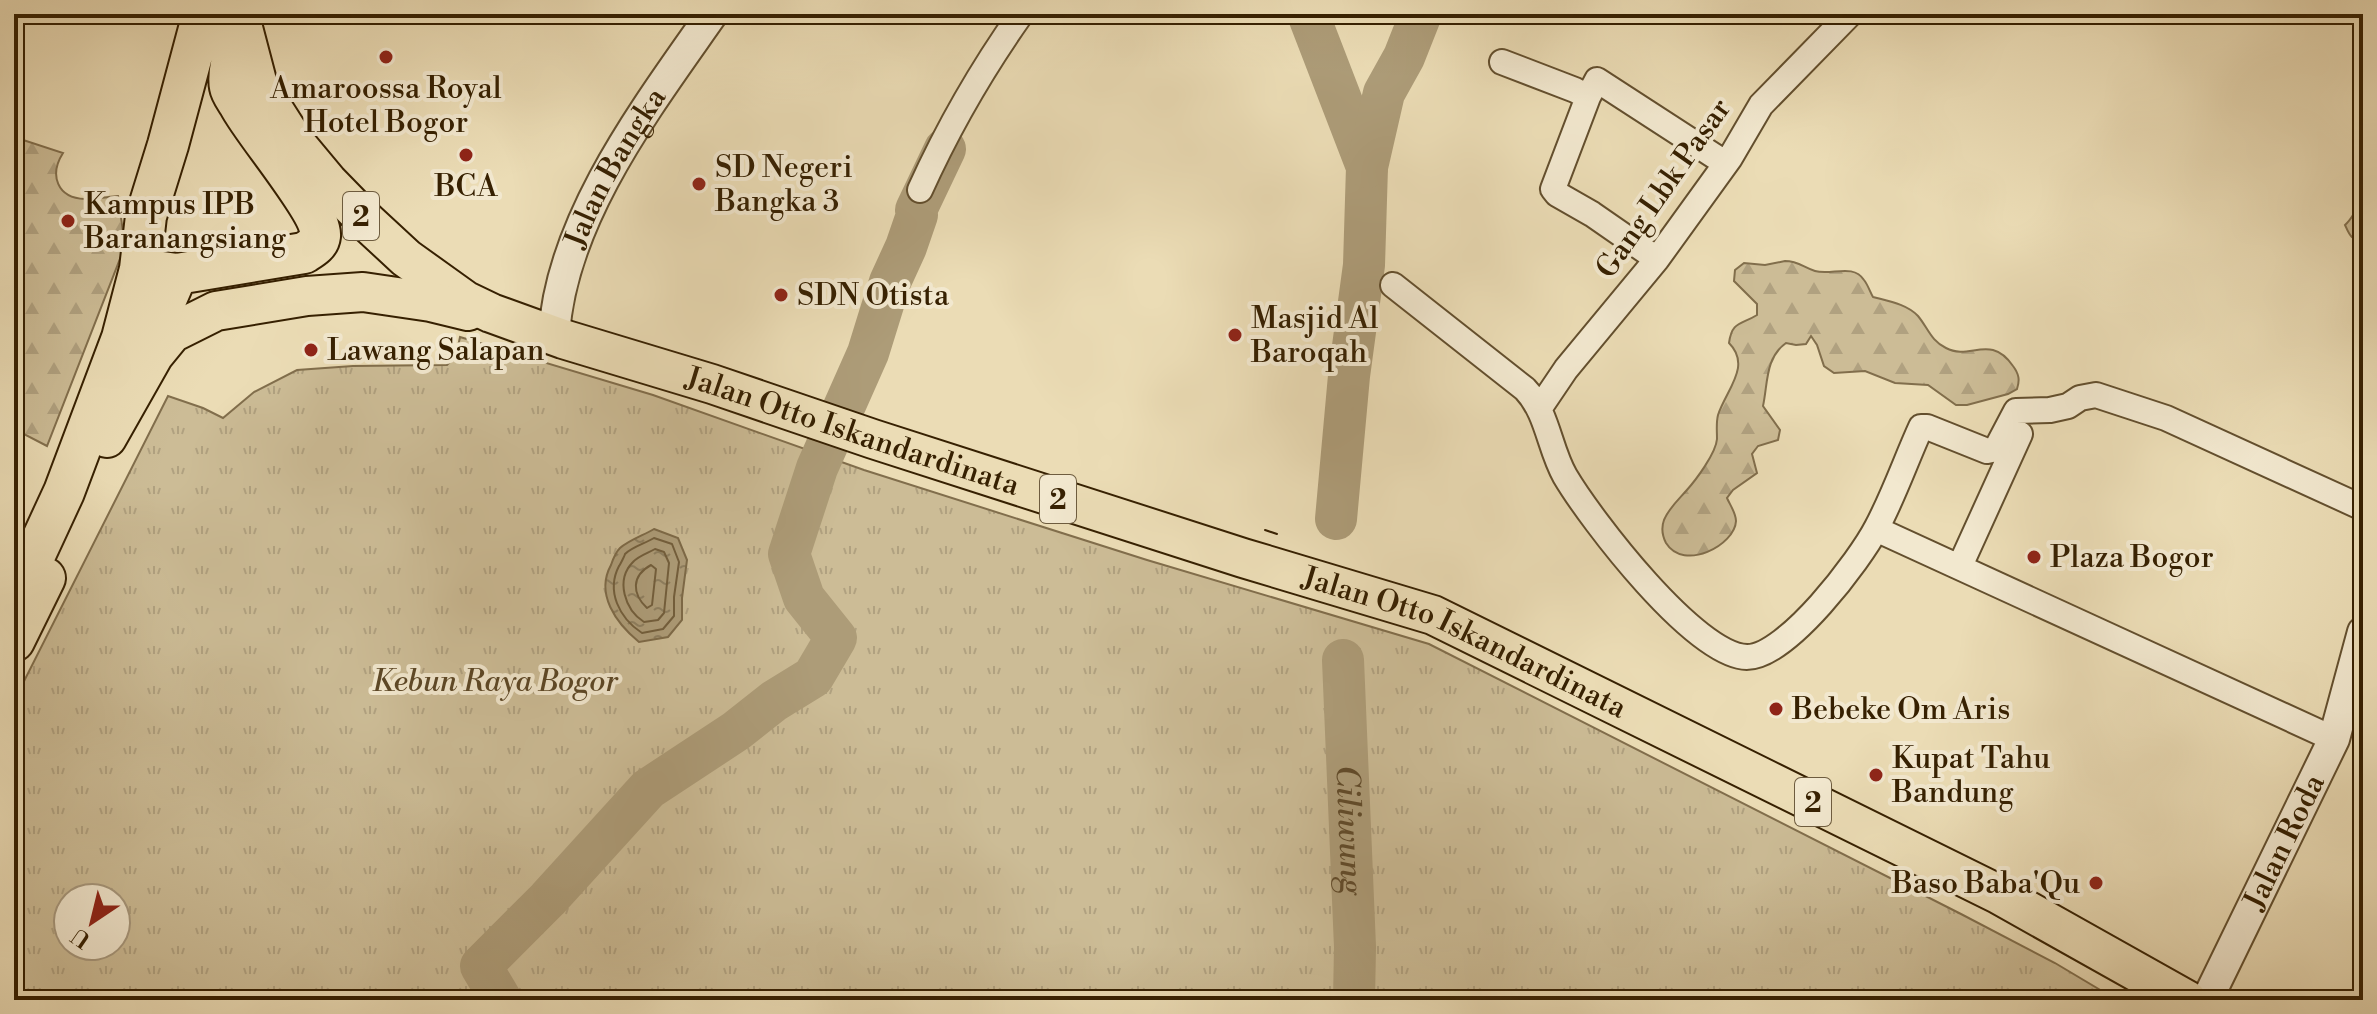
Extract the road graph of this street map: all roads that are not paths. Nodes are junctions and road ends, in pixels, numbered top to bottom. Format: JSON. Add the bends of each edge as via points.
{"nodes":[{"id":1,"x":203,"y":14,"type":"edge"},
{"id":2,"x":712,"y":14,"type":"edge"},
{"id":3,"x":1021,"y":14,"type":"edge"},
{"id":4,"x":1850,"y":14,"type":"edge"},
{"id":5,"x":243,"y":19,"type":"edge"},
{"id":6,"x":1502,"y":62,"type":"dead end"},
{"id":7,"x":1588,"y":97,"type":"junction"},
{"id":8,"x":1725,"y":163,"type":"junction"},
{"id":9,"x":920,"y":190,"type":"dead end"},
{"id":10,"x":1657,"y":259,"type":"junction"},
{"id":11,"x":158,"y":272,"type":"junction"},
{"id":12,"x":1393,"y":285,"type":"dead end"},
{"id":13,"x":558,"y":337,"type":"junction"},
{"id":14,"x":1539,"y":409,"type":"junction"},
{"id":15,"x":2031,"y":409,"type":"junction"},
{"id":16,"x":107,"y":438,"type":"junction"},
{"id":17,"x":64,"y":492,"type":"junction"},
{"id":18,"x":2363,"y":508,"type":"edge"},
{"id":19,"x":1876,"y":529,"type":"junction"},
{"id":20,"x":1960,"y":566,"type":"junction"},
{"id":21,"x":14,"y":600,"type":"edge"},
{"id":22,"x":2363,"y":632,"type":"edge"},
{"id":23,"x":14,"y":641,"type":"edge"},
{"id":24,"x":2334,"y":739,"type":"junction"},
{"id":25,"x":2187,"y":1000,"type":"edge"},
{"id":26,"x":2207,"y":1000,"type":"edge"}],
"edges":[{"from":1,"to":11,"type":"highway","via":[[146,216]]},
{"from":2,"to":13,"type":"street","name":"Jalan Bangka","via":[[598,188],[556,307]]},
{"from":3,"to":9,"type":"street","via":[[990,57]]},
{"from":4,"to":8,"type":"street","name":"Gang Lbk Pasar","via":[[1761,105]]},
{"from":5,"to":11,"type":"highway","number":"2","via":[[230,87],[314,214],[320,236],[304,253]]},
{"from":5,"to":13,"type":"main road","name":"Jalan Otto Iskandardinata","number":"2","via":[[258,85],[293,140],[366,221],[449,291]]},
{"from":6,"to":7,"type":"street"},
{"from":7,"to":8,"type":"street","via":[[1597,80]]},
{"from":7,"to":10,"type":"street","via":[[1553,189]]},
{"from":8,"to":10,"type":"street","name":"Gang Lbk Pasar"},
{"from":10,"to":14,"type":"street","name":"Gang Lbk Pasar"},
{"from":11,"to":16,"type":"highway"},
{"from":11,"to":17,"type":"highway","via":[[118,348]]},
{"from":12,"to":14,"type":"street","via":[[1525,389]]},
{"from":13,"to":16,"type":"main road","name":"Jalan Otto Iskandardinata","number":"2","via":[[431,302],[363,292],[216,311],[172,333]]},
{"from":13,"to":25,"type":"main road","name":"Jalan Otto Iskandardinata","number":"2","via":[[1433,615],[1998,894]]},
{"from":14,"to":19,"type":"street","via":[[1565,475],[1623,557],[1668,607],[1736,655],[1757,655],[1796,630],[1827,599]]},
{"from":15,"to":18,"type":"street","via":[[2050,410],[2096,395],[2166,418]]},
{"from":15,"to":19,"type":"street","via":[[2016,411],[1996,449],[1987,451],[1921,427]]},
{"from":15,"to":20,"type":"street"},
{"from":16,"to":17,"type":"highway"},
{"from":16,"to":23,"type":"highway","number":"2","via":[[78,511]]},
{"from":17,"to":21,"type":"highway"},
{"from":19,"to":20,"type":"street"},
{"from":20,"to":24,"type":"street"},
{"from":22,"to":24,"type":"street","name":"Jalan Roda"},
{"from":24,"to":26,"type":"street","name":"Jalan Roda"}]}
